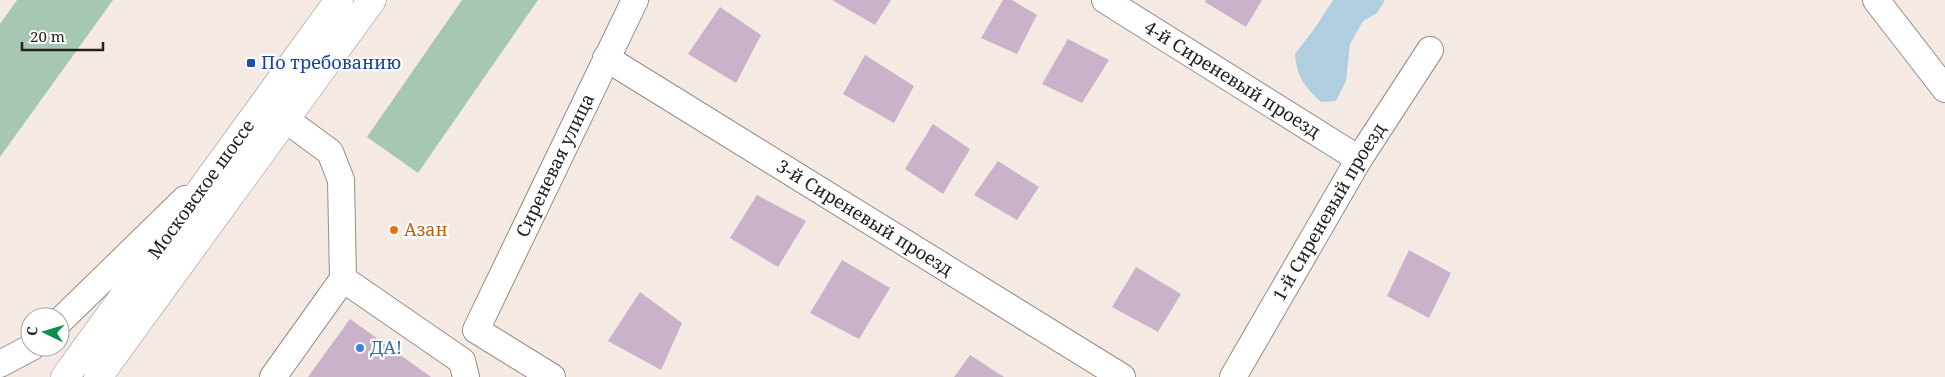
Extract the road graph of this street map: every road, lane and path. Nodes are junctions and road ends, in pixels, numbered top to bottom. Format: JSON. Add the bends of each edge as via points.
{"nodes":[{"id":1,"x":339,"y":0,"type":"edge"},
{"id":2,"x":372,"y":0,"type":"edge"},
{"id":3,"x":635,"y":0,"type":"edge"},
{"id":4,"x":1105,"y":0,"type":"edge"},
{"id":5,"x":1876,"y":0,"type":"edge"},
{"id":6,"x":1430,"y":50,"type":"dead end"},
{"id":7,"x":606,"y":58,"type":"junction"},
{"id":8,"x":1945,"y":89,"type":"edge"},
{"id":9,"x":285,"y":119,"type":"junction"},
{"id":10,"x":1359,"y":159,"type":"junction"},
{"id":11,"x":219,"y":165,"type":"junction"},
{"id":12,"x":344,"y":279,"type":"junction"},
{"id":13,"x":70,"y":311,"type":"edge"},
{"id":14,"x":20,"y":353,"type":"edge"},
{"id":15,"x":0,"y":364,"type":"edge"},
{"id":16,"x":65,"y":377,"type":"edge"},
{"id":17,"x":98,"y":377,"type":"edge"},
{"id":18,"x":273,"y":377,"type":"edge"},
{"id":19,"x":466,"y":377,"type":"edge"},
{"id":20,"x":552,"y":377,"type":"edge"},
{"id":21,"x":1122,"y":377,"type":"edge"},
{"id":22,"x":1233,"y":377,"type":"edge"}],
"edges":[{"from":1,"to":11,"type":"highway","name":"Московское шоссе"},
{"from":2,"to":9,"type":"highway","name":"Московское шоссе"},
{"from":3,"to":7,"type":"street","name":"Сиреневая улица"},
{"from":4,"to":10,"type":"street","name":"4-й Сиреневый проезд"},
{"from":5,"to":8,"type":"street"},
{"from":6,"to":10,"type":"street","name":"1-й Сиреневый проезд"},
{"from":7,"to":20,"type":"street","name":"Сиреневая улица","via":[[476,330]]},
{"from":7,"to":21,"type":"street","name":"3-й Сиреневый проезд"},
{"from":9,"to":12,"type":"street","via":[[330,152],[341,180]]},
{"from":9,"to":17,"type":"highway","name":"Московское шоссе"},
{"from":10,"to":22,"type":"street","name":"1-й Сиреневый проезд"},
{"from":11,"to":13,"type":"street"},
{"from":11,"to":16,"type":"highway","name":"Московское шоссе"},
{"from":12,"to":18,"type":"street"},
{"from":12,"to":19,"type":"street","via":[[462,361]]},
{"from":14,"to":15,"type":"street"}]}
